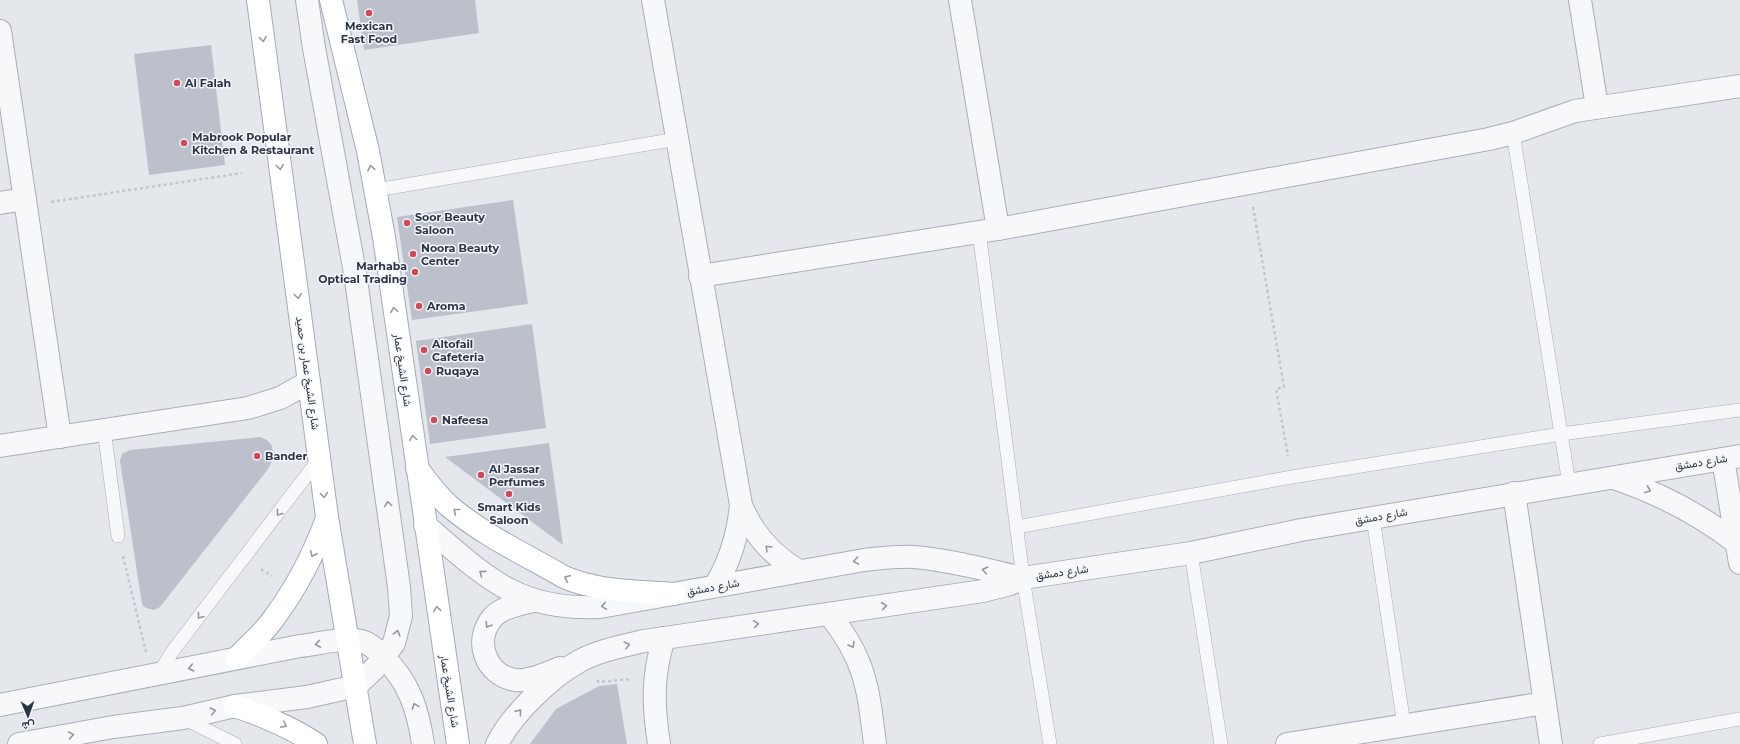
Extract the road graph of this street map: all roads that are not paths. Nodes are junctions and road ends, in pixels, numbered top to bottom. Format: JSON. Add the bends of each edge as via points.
{"nodes":[{"id":1,"x":258,"y":0,"type":"edge"},
{"id":2,"x":307,"y":0,"type":"edge"},
{"id":3,"x":331,"y":0,"type":"edge"},
{"id":4,"x":653,"y":0,"type":"edge"},
{"id":5,"x":960,"y":0,"type":"edge"},
{"id":6,"x":1580,"y":0,"type":"edge"},
{"id":7,"x":0,"y":31,"type":"edge"},
{"id":8,"x":1740,"y":86,"type":"edge"},
{"id":9,"x":1597,"y":108,"type":"junction"},
{"id":10,"x":1513,"y":133,"type":"junction"},
{"id":11,"x":677,"y":139,"type":"junction"},
{"id":12,"x":376,"y":190,"type":"junction"},
{"id":13,"x":25,"y":202,"type":"junction"},
{"id":14,"x":0,"y":203,"type":"edge"},
{"id":15,"x":989,"y":230,"type":"junction"},
{"id":16,"x":700,"y":276,"type":"junction"},
{"id":17,"x":309,"y":382,"type":"junction"},
{"id":18,"x":1740,"y":410,"type":"edge"},
{"id":19,"x":104,"y":429,"type":"junction"},
{"id":20,"x":1561,"y":434,"type":"junction"},
{"id":21,"x":60,"y":437,"type":"junction"},
{"id":22,"x":0,"y":446,"type":"edge"},
{"id":23,"x":1732,"y":457,"type":"edge"},
{"id":24,"x":319,"y":459,"type":"junction"},
{"id":25,"x":417,"y":468,"type":"junction"},
{"id":26,"x":1611,"y":477,"type":"junction"},
{"id":27,"x":1569,"y":484,"type":"junction"},
{"id":28,"x":1514,"y":493,"type":"junction"},
{"id":29,"x":741,"y":504,"type":"junction"},
{"id":30,"x":327,"y":517,"type":"junction"},
{"id":31,"x":1373,"y":518,"type":"junction"},
{"id":32,"x":425,"y":525,"type":"junction"},
{"id":33,"x":1016,"y":527,"type":"junction"},
{"id":34,"x":118,"y":536,"type":"road end"},
{"id":35,"x":1739,"y":547,"type":"edge"},
{"id":36,"x":1191,"y":553,"type":"junction"},
{"id":37,"x":799,"y":572,"type":"junction"},
{"id":38,"x":1023,"y":578,"type":"junction"},
{"id":39,"x":715,"y":586,"type":"junction"},
{"id":40,"x":674,"y":594,"type":"junction"},
{"id":41,"x":533,"y":601,"type":"junction"},
{"id":42,"x":829,"y":614,"type":"junction"},
{"id":43,"x":664,"y":638,"type":"junction"},
{"id":44,"x":349,"y":640,"type":"junction"},
{"id":45,"x":384,"y":657,"type":"junction"},
{"id":46,"x":237,"y":658,"type":"junction"},
{"id":47,"x":578,"y":662,"type":"junction"},
{"id":48,"x":155,"y":675,"type":"junction"},
{"id":49,"x":356,"y":686,"type":"junction"},
{"id":50,"x":1545,"y":703,"type":"junction"},
{"id":51,"x":0,"y":705,"type":"edge"},
{"id":52,"x":235,"y":706,"type":"junction"},
{"id":53,"x":183,"y":718,"type":"junction"},
{"id":54,"x":1740,"y":719,"type":"edge"},
{"id":55,"x":1404,"y":725,"type":"junction"},
{"id":56,"x":114,"y":736,"type":"edge"},
{"id":57,"x":1331,"y":741,"type":"edge"},
{"id":58,"x":19,"y":744,"type":"edge"},
{"id":59,"x":236,"y":744,"type":"edge"},
{"id":60,"x":316,"y":744,"type":"edge"},
{"id":61,"x":365,"y":744,"type":"edge"},
{"id":62,"x":423,"y":744,"type":"edge"},
{"id":63,"x":458,"y":744,"type":"edge"},
{"id":64,"x":497,"y":744,"type":"edge"},
{"id":65,"x":659,"y":744,"type":"edge"},
{"id":66,"x":876,"y":744,"type":"edge"},
{"id":67,"x":1050,"y":744,"type":"edge"},
{"id":68,"x":1221,"y":744,"type":"edge"},
{"id":69,"x":1288,"y":744,"type":"edge"},
{"id":70,"x":1551,"y":744,"type":"edge"},
{"id":71,"x":1600,"y":744,"type":"edge"}],
"edges":[{"from":1,"to":17,"type":"main road","name":"شارع الشيخ عمار بن حميد","one_way":true},
{"from":45,"to":2,"type":"street","one_way":true,"via":[[394,643],[401,616],[399,587],[355,273]]},
{"from":12,"to":3,"type":"main road","name":"شارع الشيخ عمار","one_way":true},
{"from":4,"to":11,"type":"street"},
{"from":5,"to":15,"type":"street"},
{"from":6,"to":9,"type":"street"},
{"from":7,"to":13,"type":"street"},
{"from":8,"to":9,"type":"street"},
{"from":9,"to":10,"type":"street","via":[[1554,118]]},
{"from":10,"to":15,"type":"street"},
{"from":10,"to":20,"type":"lane"},
{"from":11,"to":12,"type":"lane"},
{"from":11,"to":16,"type":"street"},
{"from":25,"to":12,"type":"main road","name":"شارع الشيخ عمار","one_way":true},
{"from":13,"to":14,"type":"street"},
{"from":13,"to":21,"type":"street"},
{"from":15,"to":16,"type":"street"},
{"from":15,"to":33,"type":"lane"},
{"from":16,"to":29,"type":"street"},
{"from":17,"to":19,"type":"street","via":[[280,398],[248,408]]},
{"from":17,"to":24,"type":"main road","name":"شارع الشيخ عمار بن حميد"},
{"from":18,"to":20,"type":"lane"},
{"from":19,"to":21,"type":"street"},
{"from":19,"to":34,"type":"lane"},
{"from":20,"to":27,"type":"lane"},
{"from":20,"to":33,"type":"lane","via":[[1292,477]]},
{"from":21,"to":22,"type":"street"},
{"from":23,"to":26,"type":"street","name":"شارع دمشق"},
{"from":23,"to":35,"type":"street"},
{"from":24,"to":30,"type":"main road","name":"شارع الشيخ عمار بن حميد","one_way":true},
{"from":24,"to":48,"type":"lane","one_way":true},
{"from":25,"to":32,"type":"main road","name":"شارع الشيخ عمار"},
{"from":40,"to":25,"type":"main road","one_way":true,"via":[[602,588],[564,578],[465,519],[431,487]]},
{"from":26,"to":27,"type":"street","name":"شارع دمشق"},
{"from":26,"to":35,"type":"street","one_way":true,"via":[[1665,497],[1714,526]]},
{"from":27,"to":28,"type":"street","name":"شارع دمشق"},
{"from":28,"to":31,"type":"street","name":"شارع دمشق"},
{"from":28,"to":50,"type":"street"},
{"from":37,"to":29,"type":"street","one_way":true,"via":[[784,562],[758,537]]},
{"from":29,"to":39,"type":"street","via":[[731,556]]},
{"from":30,"to":44,"type":"main road","name":"شارع الشيخ عمار بن حميد"},
{"from":30,"to":46,"type":"main road","one_way":true,"via":[[314,553],[293,590],[274,619]]},
{"from":31,"to":36,"type":"street","name":"شارع دمشق"},
{"from":31,"to":55,"type":"lane"},
{"from":41,"to":32,"type":"street","name":"شارع دمشق","one_way":true,"via":[[515,594],[484,575]]},
{"from":63,"to":32,"type":"main road","name":"شارع الشيخ عمار","one_way":true},
{"from":33,"to":38,"type":"lane"},
{"from":36,"to":38,"type":"street","name":"شارع دمشق"},
{"from":36,"to":68,"type":"lane"},
{"from":38,"to":37,"type":"street","name":"شارع دمشق","one_way":true,"via":[[912,557],[864,560]]},
{"from":37,"to":39,"type":"street","name":"شارع دمشق"},
{"from":42,"to":38,"type":"street","name":"شارع دمشق","one_way":true,"via":[[983,591]]},
{"from":38,"to":67,"type":"lane"},
{"from":39,"to":40,"type":"street","name":"شارع دمشق"},
{"from":40,"to":41,"type":"street","name":"شارع دمشق","one_way":true,"via":[[600,607],[575,608]]},
{"from":41,"to":47,"type":"street","one_way":true,"via":[[509,607],[494,616],[484,630],[482,647],[487,663],[500,675],[516,680],[534,678]]},
{"from":43,"to":42,"type":"street","name":"شارع دمشق","one_way":true},
{"from":42,"to":66,"type":"street","one_way":true,"via":[[844,632],[864,673]]},
{"from":47,"to":43,"type":"street","name":"شارع دمشق","one_way":true,"via":[[619,647]]},
{"from":43,"to":65,"type":"street","via":[[654,678]]},
{"from":44,"to":45,"type":"street","via":[[363,642]]},
{"from":44,"to":46,"type":"street","one_way":true},
{"from":44,"to":49,"type":"main road","name":"شارع الشيخ عمار بن حميد"},
{"from":45,"to":49,"type":"street"},
{"from":62,"to":45,"type":"street","one_way":true,"via":[[418,712],[411,695]]},
{"from":46,"to":48,"type":"street","one_way":true},
{"from":64,"to":47,"type":"street","name":"شارع دمشق","one_way":true,"via":[[530,700]]},
{"from":48,"to":51,"type":"street"},
{"from":49,"to":52,"type":"street","via":[[307,697]]},
{"from":49,"to":61,"type":"main road","name":"شارع الشيخ عمار بن حميد"},
{"from":50,"to":55,"type":"street"},
{"from":50,"to":70,"type":"street"},
{"from":53,"to":52,"type":"street","one_way":true},
{"from":52,"to":60,"type":"main road","one_way":true,"via":[[267,717]]},
{"from":53,"to":56,"type":"street"},
{"from":53,"to":59,"type":"lane"},
{"from":54,"to":71,"type":"lane"},
{"from":55,"to":57,"type":"street"},
{"from":58,"to":56,"type":"street","one_way":true},
{"from":57,"to":69,"type":"street"}]}
